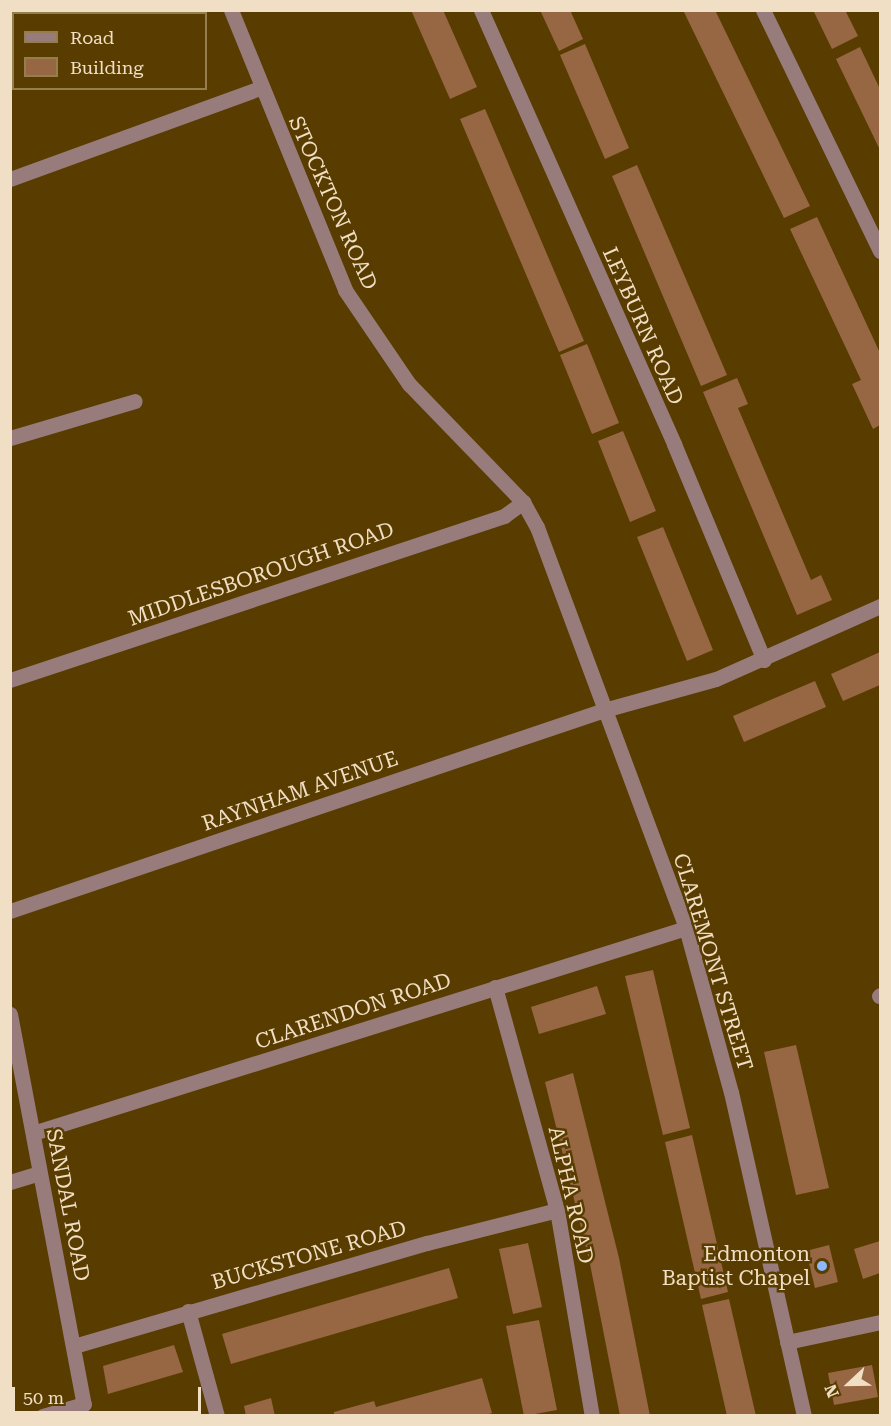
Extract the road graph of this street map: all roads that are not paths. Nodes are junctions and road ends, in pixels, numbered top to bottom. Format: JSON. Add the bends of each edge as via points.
{"nodes":[{"id":1,"x":231,"y":10,"type":"edge"},
{"id":2,"x":481,"y":10,"type":"edge"},
{"id":3,"x":763,"y":10,"type":"edge"},
{"id":4,"x":260,"y":88,"type":"junction"},
{"id":5,"x":10,"y":179,"type":"edge"},
{"id":6,"x":880,"y":252,"type":"edge"},
{"id":7,"x":135,"y":401,"type":"dead end"},
{"id":8,"x":10,"y":438,"type":"edge"},
{"id":9,"x":523,"y":502,"type":"junction"},
{"id":10,"x":880,"y":606,"type":"edge"},
{"id":11,"x":764,"y":660,"type":"junction"},
{"id":12,"x":10,"y":680,"type":"edge"},
{"id":13,"x":604,"y":710,"type":"junction"},
{"id":14,"x":10,"y":911,"type":"edge"},
{"id":15,"x":686,"y":928,"type":"junction"},
{"id":16,"x":495,"y":987,"type":"junction"},
{"id":17,"x":10,"y":1014,"type":"edge"},
{"id":18,"x":33,"y":1134,"type":"junction"},
{"id":19,"x":39,"y":1173,"type":"junction"},
{"id":20,"x":10,"y":1182,"type":"edge"},
{"id":21,"x":557,"y":1210,"type":"junction"},
{"id":22,"x":188,"y":1311,"type":"junction"},
{"id":23,"x":880,"y":1322,"type":"edge"},
{"id":24,"x":787,"y":1342,"type":"junction"},
{"id":25,"x":74,"y":1346,"type":"junction"},
{"id":26,"x":43,"y":1416,"type":"edge"},
{"id":27,"x":217,"y":1416,"type":"edge"},
{"id":28,"x":592,"y":1416,"type":"edge"},
{"id":29,"x":804,"y":1416,"type":"edge"}],
"edges":[{"from":1,"to":4,"type":"street","name":"STOCKTON ROAD"},
{"from":2,"to":11,"type":"street","name":"LEYBURN ROAD","via":[[674,444]]},
{"from":3,"to":6,"type":"street"},
{"from":4,"to":5,"type":"street"},
{"from":4,"to":9,"type":"street","name":"STOCKTON ROAD","via":[[327,252],[345,290],[386,355]]},
{"from":7,"to":8,"type":"street"},
{"from":9,"to":12,"type":"street","name":"MIDDLESBOROUGH ROAD","via":[[504,516]]},
{"from":9,"to":13,"type":"street","name":"CLAREMONT STREET","via":[[537,527]]},
{"from":10,"to":11,"type":"street","name":"RAYNHAM AVENUE"},
{"from":11,"to":13,"type":"street","name":"RAYNHAM AVENUE","via":[[716,679]]},
{"from":13,"to":14,"type":"street","name":"RAYNHAM AVENUE"},
{"from":13,"to":15,"type":"street","name":"CLAREMONT STREET"},
{"from":15,"to":16,"type":"street","name":"CLARENDON ROAD"},
{"from":15,"to":24,"type":"street","name":"CLAREMONT STREET","via":[[731,1092]]},
{"from":16,"to":18,"type":"street","name":"CLARENDON ROAD"},
{"from":16,"to":21,"type":"street","name":"ALPHA ROAD"},
{"from":17,"to":18,"type":"street","name":"SANDAL ROAD"},
{"from":18,"to":19,"type":"street","name":"SANDAL ROAD"},
{"from":19,"to":20,"type":"street"},
{"from":19,"to":25,"type":"street","name":"SANDAL ROAD"},
{"from":21,"to":22,"type":"street","name":"BUCKSTONE ROAD"},
{"from":21,"to":28,"type":"street","name":"ALPHA ROAD"},
{"from":22,"to":25,"type":"street","name":"BUCKSTONE ROAD"},
{"from":22,"to":27,"type":"street"},
{"from":23,"to":24,"type":"street"},
{"from":24,"to":29,"type":"street","name":"CLAREMONT STREET"},
{"from":25,"to":26,"type":"street","name":"SANDAL ROAD","via":[[84,1404]]}]}
